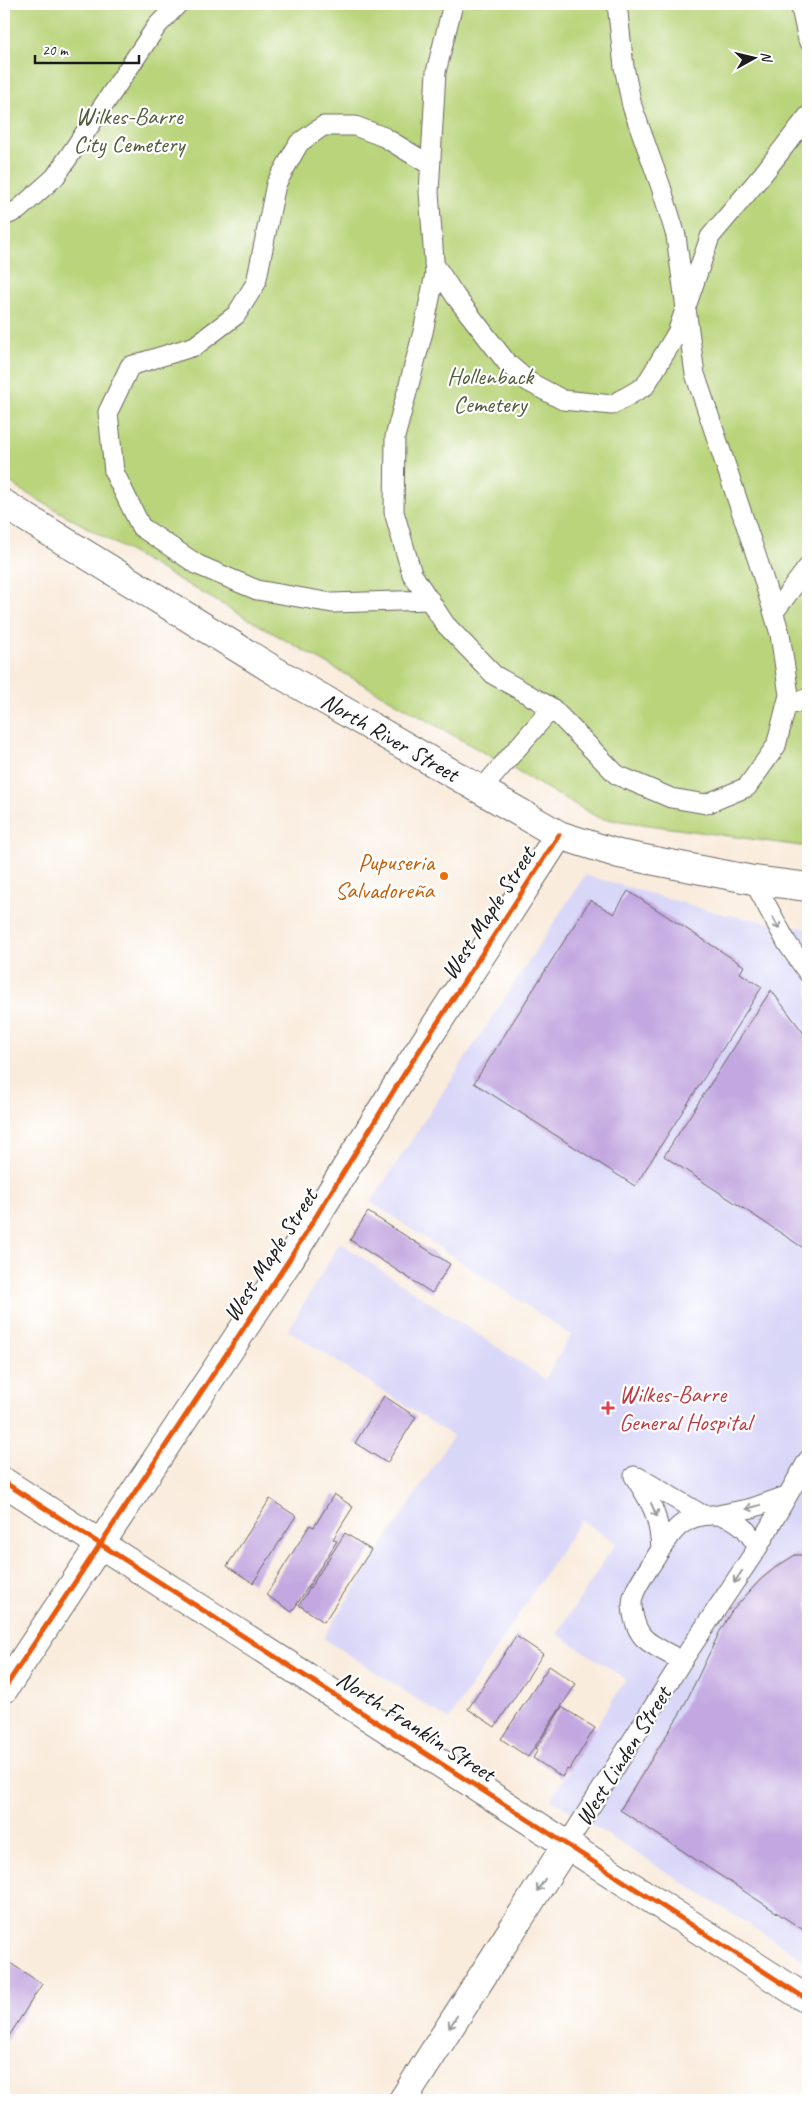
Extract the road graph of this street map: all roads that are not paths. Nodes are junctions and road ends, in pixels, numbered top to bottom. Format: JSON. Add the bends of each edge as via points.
{"nodes":[{"id":1,"x":178,"y":4,"type":"edge"},
{"id":2,"x":453,"y":4,"type":"edge"},
{"id":3,"x":617,"y":4,"type":"edge"},
{"id":4,"x":800,"y":4,"type":"edge"},
{"id":5,"x":808,"y":40,"type":"edge"},
{"id":6,"x":808,"y":116,"type":"edge"},
{"id":7,"x":430,"y":164,"type":"junction"},
{"id":8,"x":4,"y":216,"type":"edge"},
{"id":9,"x":434,"y":264,"type":"junction"},
{"id":10,"x":686,"y":306,"type":"junction"},
{"id":11,"x":5,"y":510,"type":"edge"},
{"id":12,"x":808,"y":567,"type":"edge"},
{"id":13,"x":430,"y":600,"type":"junction"},
{"id":14,"x":774,"y":612,"type":"junction"},
{"id":15,"x":808,"y":698,"type":"edge"},
{"id":16,"x":787,"y":706,"type":"junction"},
{"id":17,"x":552,"y":708,"type":"junction"},
{"id":18,"x":481,"y":790,"type":"junction"},
{"id":19,"x":559,"y":835,"type":"junction"},
{"id":20,"x":753,"y":880,"type":"junction"},
{"id":21,"x":808,"y":888,"type":"edge"},
{"id":22,"x":808,"y":973,"type":"edge"},
{"id":23,"x":808,"y":1460,"type":"edge"},
{"id":24,"x":4,"y":1482,"type":"edge"},
{"id":25,"x":786,"y":1496,"type":"junction"},
{"id":26,"x":710,"y":1515,"type":"junction"},
{"id":27,"x":100,"y":1545,"type":"junction"},
{"id":28,"x":758,"y":1547,"type":"junction"},
{"id":29,"x":661,"y":1549,"type":"junction"},
{"id":30,"x":682,"y":1661,"type":"junction"},
{"id":31,"x":4,"y":1689,"type":"edge"},
{"id":32,"x":568,"y":1844,"type":"junction"},
{"id":33,"x":808,"y":2000,"type":"edge"},
{"id":34,"x":403,"y":2100,"type":"edge"}],
"edges":[{"from":1,"to":8,"type":"lane","via":[[157,26],[55,177],[18,210]]},
{"from":2,"to":7,"type":"lane","via":[[436,72]]},
{"from":3,"to":10,"type":"lane","via":[[632,106],[676,236]]},
{"from":4,"to":5,"type":"lane"},
{"from":6,"to":10,"type":"lane","via":[[710,237]]},
{"from":7,"to":9,"type":"lane"},
{"from":7,"to":13,"type":"lane","via":[[384,137],[355,126],[323,126],[299,143],[276,184],[256,283],[236,316],[195,346],[130,366],[108,412],[114,472],[141,528],[198,564],[257,590],[332,603]]},
{"from":9,"to":10,"type":"lane","via":[[507,363],[529,382],[563,400],[612,405],[644,386],[678,333]]},
{"from":9,"to":13,"type":"lane","via":[[424,332],[396,437],[394,512],[412,574]]},
{"from":10,"to":14,"type":"lane","via":[[695,374]]},
{"from":11,"to":18,"type":"street","name":"North River Street"},
{"from":12,"to":14,"type":"lane"},
{"from":13,"to":17,"type":"lane","via":[[445,624],[494,675]]},
{"from":14,"to":16,"type":"lane","via":[[789,695]]},
{"from":15,"to":16,"type":"lane"},
{"from":16,"to":17,"type":"lane","via":[[776,746],[747,788],[706,804],[671,798],[617,775]]},
{"from":17,"to":18,"type":"lane"},
{"from":18,"to":19,"type":"street","name":"North River Street"},
{"from":19,"to":20,"type":"street","name":"North River Street","via":[[619,854]]},
{"from":19,"to":27,"type":"street","name":"West Maple Street","via":[[401,1079],[289,1260]]},
{"from":20,"to":21,"type":"street","name":"North River Street"},
{"from":20,"to":22,"type":"lane","one_way":true,"via":[[787,943]]},
{"from":23,"to":25,"type":"lane","name":"West Linden Street"},
{"from":24,"to":27,"type":"street","name":"North Franklin Street"},
{"from":25,"to":26,"type":"lane","one_way":true,"via":[[752,1508]]},
{"from":25,"to":28,"type":"lane","name":"West Linden Street"},
{"from":26,"to":28,"type":"lane","via":[[732,1518]]},
{"from":26,"to":29,"type":"lane","via":[[685,1521],[673,1531]]},
{"from":26,"to":29,"type":"lane","one_way":true,"via":[[634,1476],[650,1500],[659,1523]]},
{"from":27,"to":31,"type":"street","name":"West Maple Street"},
{"from":27,"to":32,"type":"street","name":"North Franklin Street"},
{"from":28,"to":30,"type":"lane","name":"West Linden Street","one_way":true},
{"from":29,"to":30,"type":"lane","via":[[632,1599],[634,1622],[643,1637]]},
{"from":30,"to":32,"type":"lane","name":"West Linden Street"},
{"from":32,"to":33,"type":"street","name":"North Franklin Street"},
{"from":32,"to":34,"type":"street","name":"West Linden Street","one_way":true}]}
